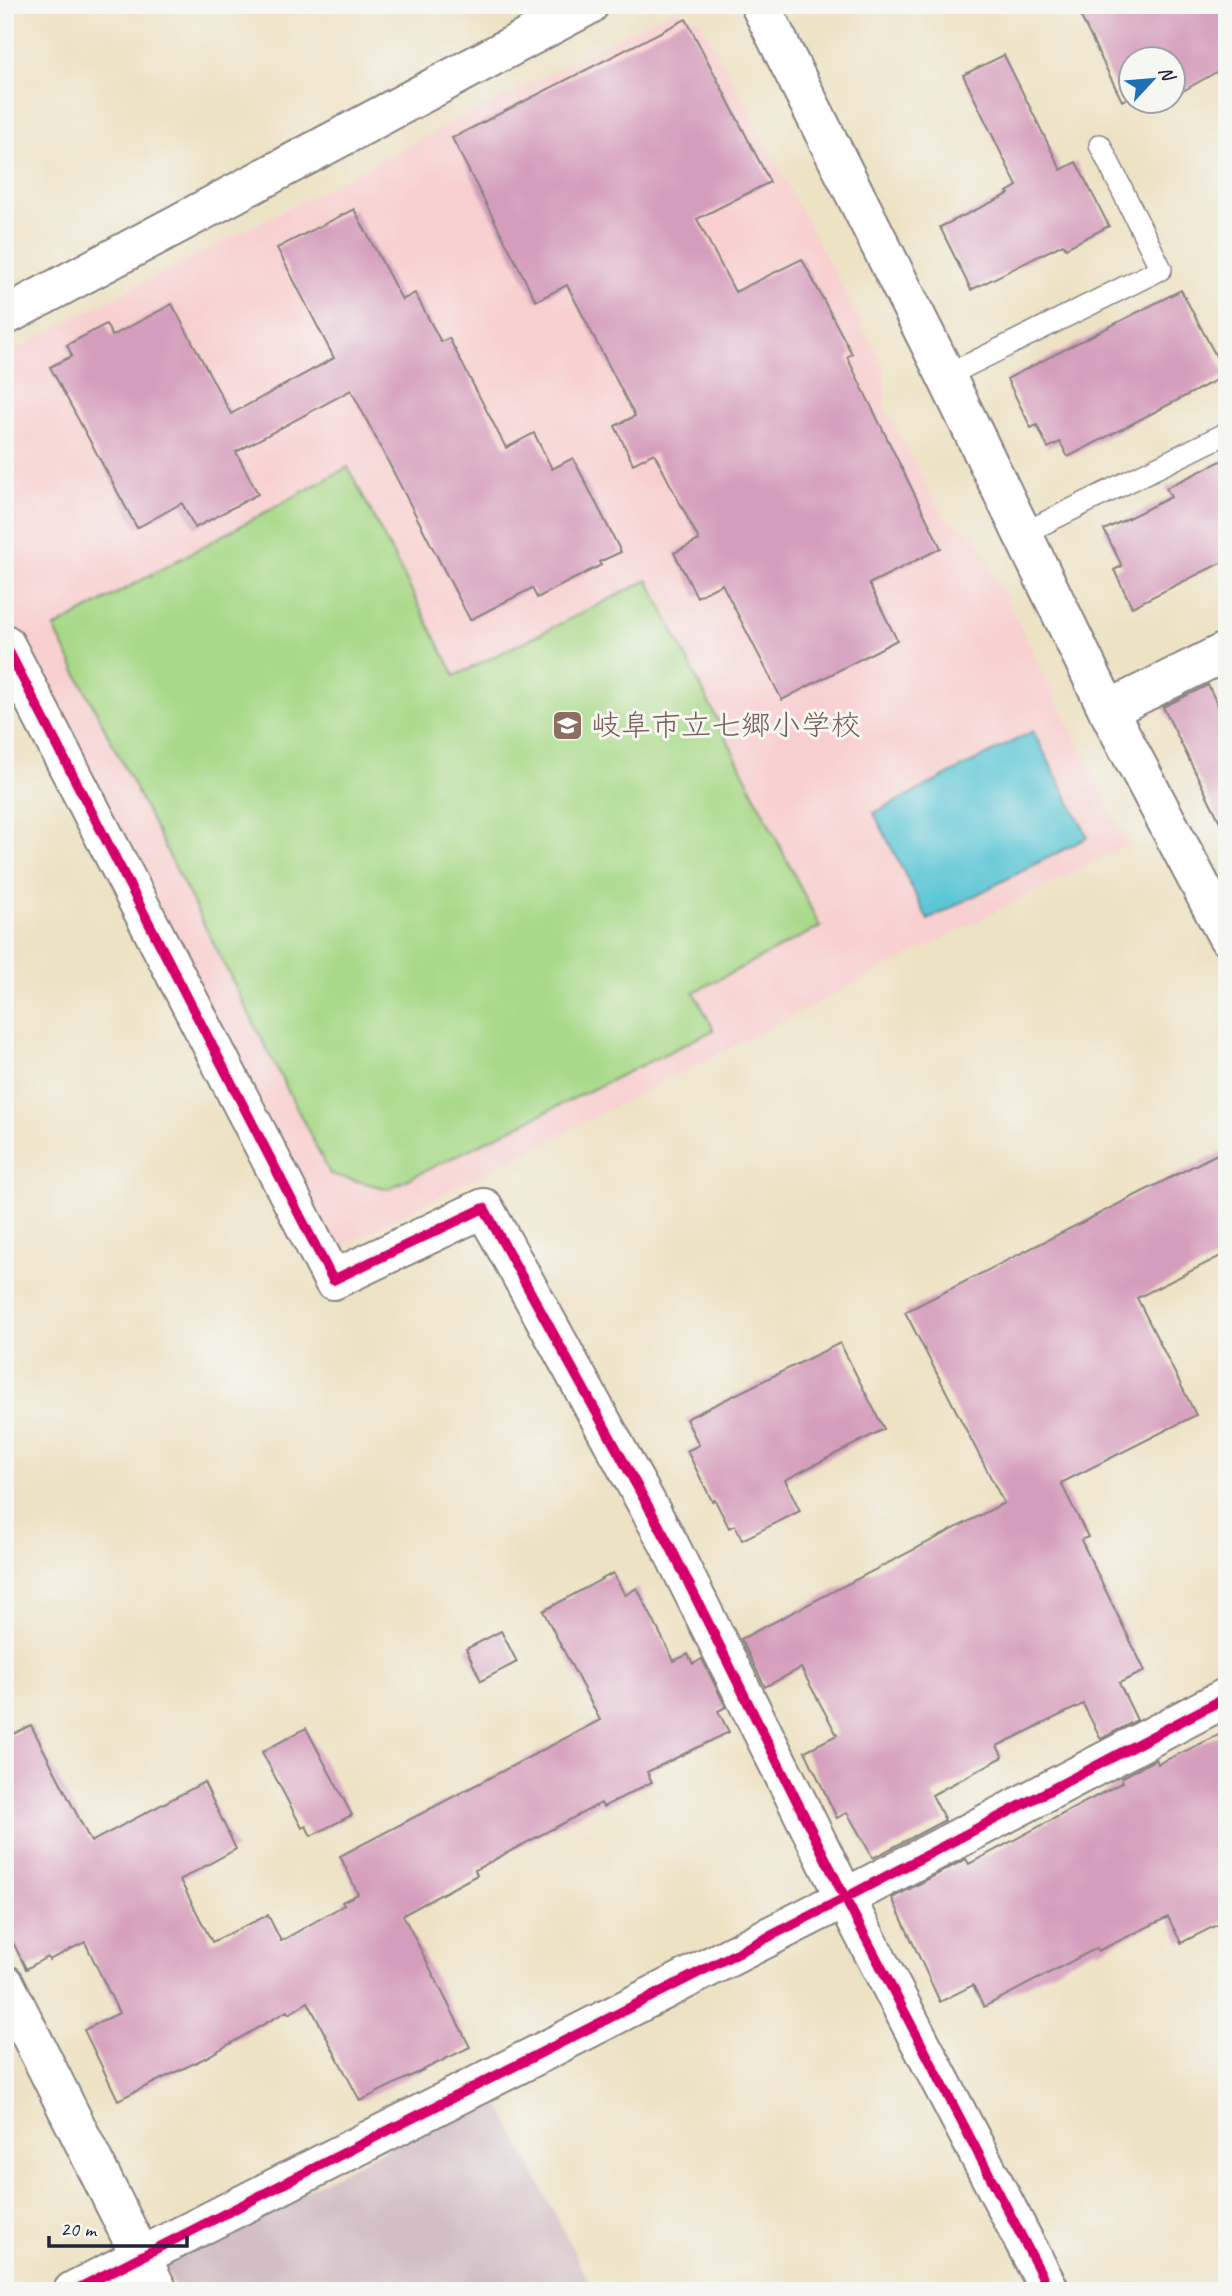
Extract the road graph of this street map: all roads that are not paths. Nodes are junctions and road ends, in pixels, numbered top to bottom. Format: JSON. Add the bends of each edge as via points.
{"nodes":[{"id":1,"x":589,"y":5,"type":"edge"},
{"id":2,"x":760,"y":5,"type":"edge"},
{"id":3,"x":1100,"y":145,"type":"dead end"},
{"id":4,"x":5,"y":316,"type":"edge"},
{"id":5,"x":946,"y":376,"type":"junction"},
{"id":6,"x":1227,"y":433,"type":"edge"},
{"id":7,"x":1022,"y":534,"type":"junction"},
{"id":8,"x":5,"y":644,"type":"edge"},
{"id":9,"x":1227,"y":651,"type":"edge"},
{"id":10,"x":1108,"y":710,"type":"junction"},
{"id":11,"x":1224,"y":926,"type":"edge"},
{"id":12,"x":1227,"y":1697,"type":"edge"},
{"id":13,"x":845,"y":1898,"type":"junction"},
{"id":14,"x":5,"y":1984,"type":"edge"},
{"id":15,"x":140,"y":2256,"type":"junction"},
{"id":16,"x":73,"y":2291,"type":"edge"},
{"id":17,"x":158,"y":2291,"type":"edge"},
{"id":18,"x":1050,"y":2291,"type":"edge"}],
"edges":[{"from":1,"to":4,"type":"street"},
{"from":2,"to":5,"type":"street"},
{"from":3,"to":5,"type":"lane","via":[[1161,269]]},
{"from":5,"to":7,"type":"street"},
{"from":6,"to":7,"type":"lane"},
{"from":7,"to":10,"type":"street"},
{"from":8,"to":13,"type":"street","via":[[333,1280],[484,1208],[670,1545]]},
{"from":9,"to":10,"type":"street"},
{"from":10,"to":11,"type":"street"},
{"from":12,"to":13,"type":"street"},
{"from":13,"to":15,"type":"street"},
{"from":13,"to":18,"type":"street"},
{"from":14,"to":15,"type":"street"},
{"from":15,"to":16,"type":"street"},
{"from":15,"to":17,"type":"street"}]}
